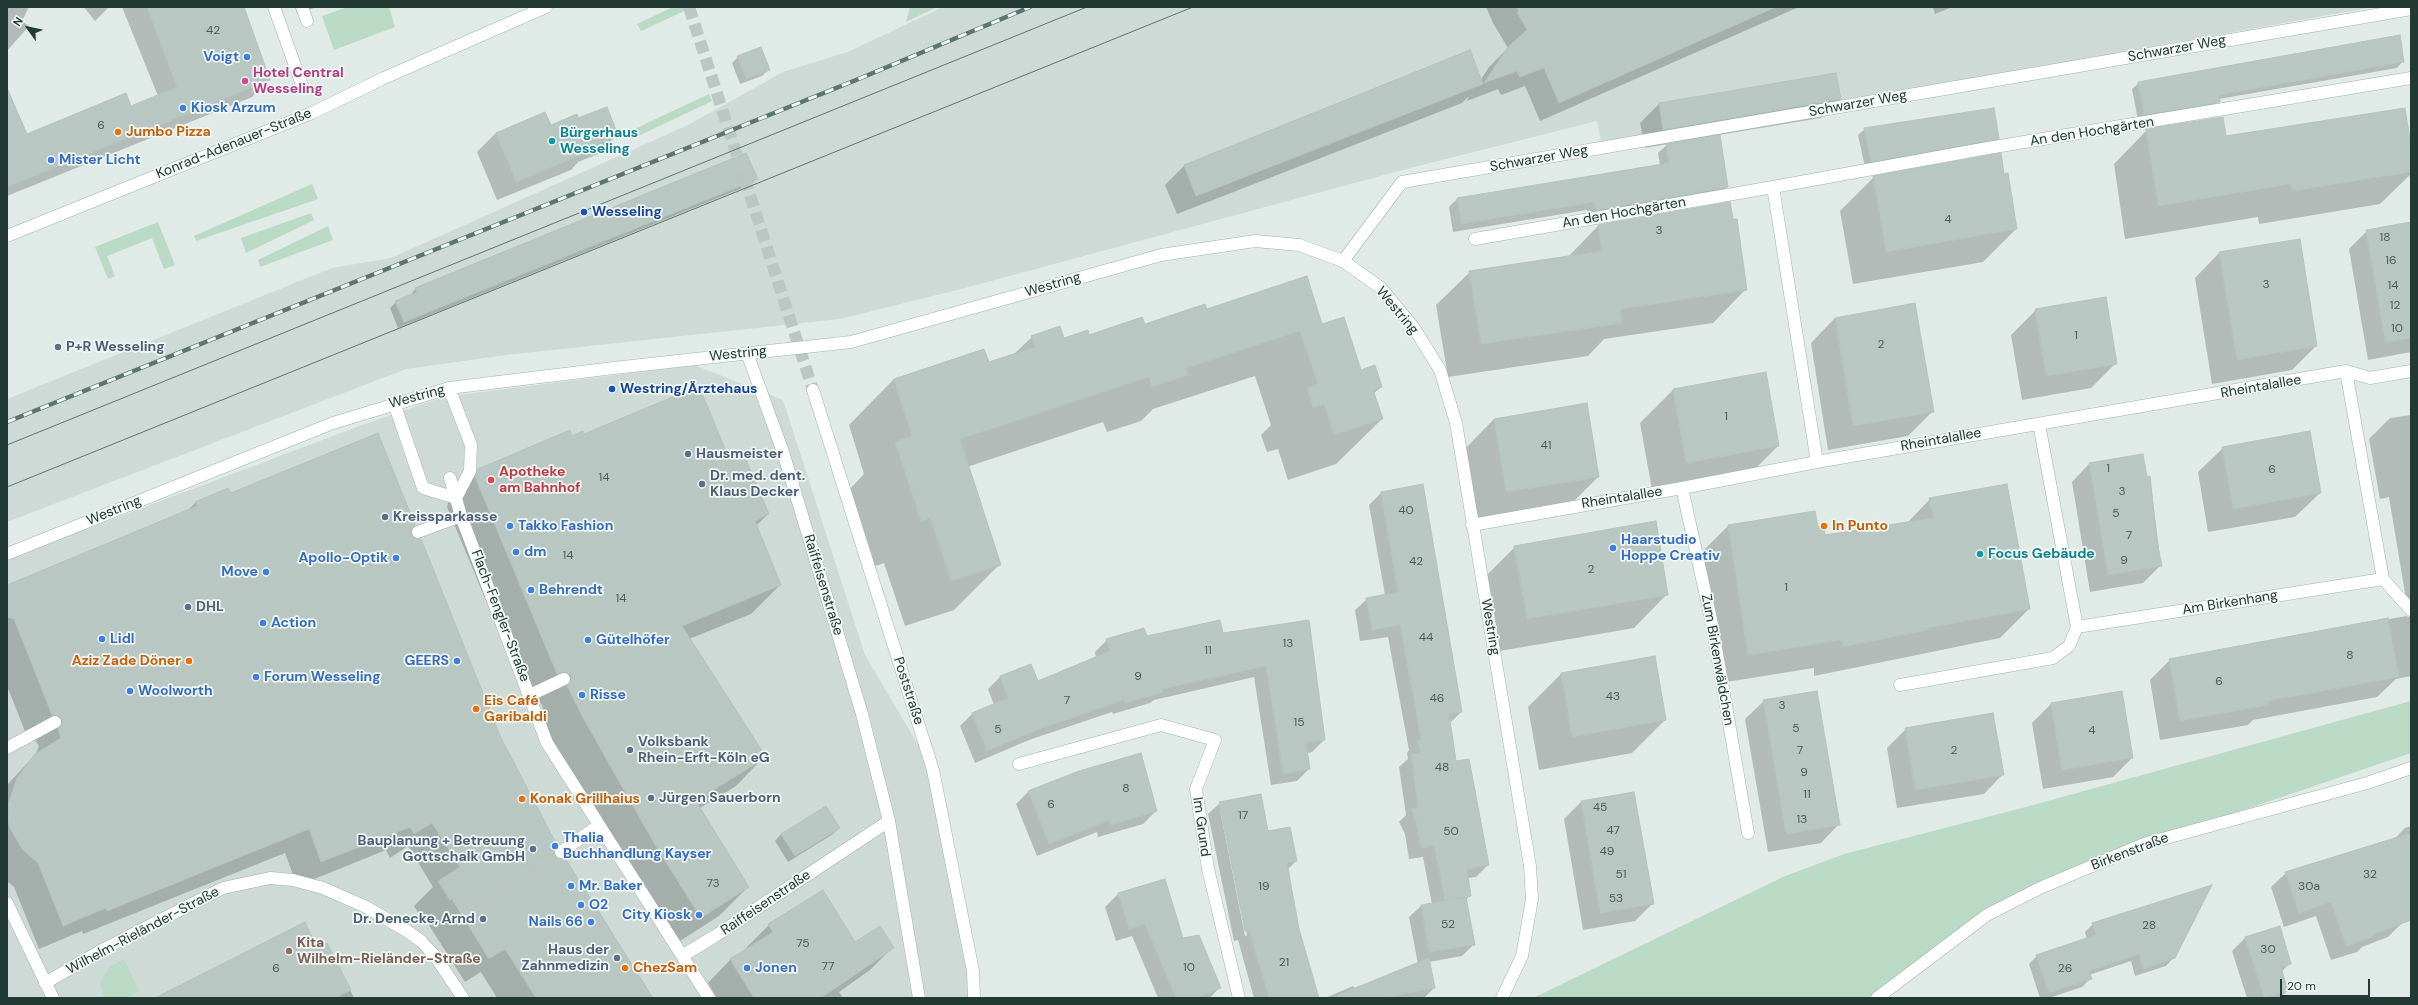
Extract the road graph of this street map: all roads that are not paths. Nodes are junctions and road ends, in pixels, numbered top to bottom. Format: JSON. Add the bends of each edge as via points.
{"nodes":[{"id":1,"x":274,"y":7,"type":"edge"},
{"id":2,"x":302,"y":7,"type":"edge"},
{"id":3,"x":546,"y":7,"type":"edge"},
{"id":4,"x":2411,"y":9,"type":"edge"},
{"id":5,"x":307,"y":21,"type":"dead end"},
{"id":6,"x":2411,"y":78,"type":"edge"},
{"id":7,"x":302,"y":85,"type":"dead end"},
{"id":8,"x":1773,"y":187,"type":"junction"},
{"id":9,"x":7,"y":236,"type":"edge"},
{"id":10,"x":1475,"y":239,"type":"dead end"},
{"id":11,"x":1343,"y":261,"type":"junction"},
{"id":12,"x":747,"y":353,"type":"junction"},
{"id":13,"x":2346,"y":371,"type":"junction"},
{"id":14,"x":2411,"y":371,"type":"edge"},
{"id":15,"x":449,"y":388,"type":"junction"},
{"id":16,"x":813,"y":390,"type":"tunnel mouth"},
{"id":17,"x":394,"y":403,"type":"junction"},
{"id":18,"x":2039,"y":424,"type":"junction"},
{"id":19,"x":1817,"y":462,"type":"junction"},
{"id":20,"x":450,"y":478,"type":"dead end"},
{"id":21,"x":1682,"y":488,"type":"junction"},
{"id":22,"x":456,"y":498,"type":"junction"},
{"id":23,"x":462,"y":516,"type":"junction"},
{"id":24,"x":1472,"y":525,"type":"junction"},
{"id":25,"x":418,"y":532,"type":"dead end"},
{"id":26,"x":7,"y":554,"type":"edge"},
{"id":27,"x":2383,"y":579,"type":"junction"},
{"id":28,"x":2411,"y":610,"type":"edge"},
{"id":29,"x":2077,"y":627,"type":"junction"},
{"id":30,"x":564,"y":679,"type":"dead end"},
{"id":31,"x":1900,"y":685,"type":"dead end"},
{"id":32,"x":530,"y":696,"type":"junction"},
{"id":33,"x":55,"y":722,"type":"dead end"},
{"id":34,"x":7,"y":748,"type":"edge"},
{"id":35,"x":1019,"y":764,"type":"dead end"},
{"id":36,"x":2411,"y":768,"type":"edge"},
{"id":37,"x":889,"y":821,"type":"junction"},
{"id":38,"x":598,"y":826,"type":"junction"},
{"id":39,"x":1748,"y":833,"type":"dead end"},
{"id":40,"x":561,"y":852,"type":"tunnel mouth"},
{"id":41,"x":7,"y":903,"type":"edge"},
{"id":42,"x":682,"y":956,"type":"junction"},
{"id":43,"x":45,"y":983,"type":"junction"},
{"id":44,"x":53,"y":998,"type":"edge"},
{"id":45,"x":463,"y":998,"type":"edge"},
{"id":46,"x":709,"y":998,"type":"edge"},
{"id":47,"x":920,"y":998,"type":"edge"},
{"id":48,"x":974,"y":998,"type":"edge"},
{"id":49,"x":1239,"y":998,"type":"edge"},
{"id":50,"x":1502,"y":998,"type":"edge"},
{"id":51,"x":1877,"y":998,"type":"edge"}],
"edges":[{"from":1,"to":7,"type":"street"},
{"from":2,"to":5,"type":"street"},
{"from":3,"to":9,"type":"street","name":"Konrad-Adenauer-Straße","via":[[384,78],[312,113]]},
{"from":4,"to":11,"type":"street","name":"Schwarzer Weg","via":[[1402,182]]},
{"from":6,"to":8,"type":"street","name":"An den Hochgärten","via":[[1988,148]]},
{"from":8,"to":10,"type":"street","name":"An den Hochgärten"},
{"from":8,"to":19,"type":"street"},
{"from":11,"to":12,"type":"street","name":"Westring","via":[[1299,245],[1255,241],[1161,255],[851,342]]},
{"from":11,"to":24,"type":"street","name":"Westring","via":[[1381,288],[1414,328],[1440,370],[1456,424]]},
{"from":12,"to":15,"type":"street","name":"Westring"},
{"from":12,"to":37,"type":"street","name":"Raiffeisenstraße","via":[[783,452],[862,714]]},
{"from":13,"to":14,"type":"street","name":"Rheintalallee","via":[[2370,378]]},
{"from":13,"to":18,"type":"street","name":"Rheintalallee"},
{"from":13,"to":27,"type":"street"},
{"from":15,"to":17,"type":"street","name":"Westring"},
{"from":15,"to":22,"type":"street","via":[[471,445],[470,471]]},
{"from":16,"to":48,"type":"street","name":"Poststraße","via":[[933,770],[973,971]]},
{"from":17,"to":22,"type":"street","via":[[423,488]]},
{"from":17,"to":26,"type":"street","name":"Westring","via":[[334,423]]},
{"from":18,"to":19,"type":"street","name":"Rheintalallee"},
{"from":18,"to":29,"type":"street"},
{"from":19,"to":21,"type":"street","name":"Rheintalallee"},
{"from":20,"to":22,"type":"street","name":"Flach-Fengler-Straße"},
{"from":21,"to":24,"type":"street","name":"Rheintalallee"},
{"from":21,"to":39,"type":"street","name":"Zum Birkenwäldchen","via":[[1711,619]]},
{"from":22,"to":23,"type":"street","name":"Flach-Fengler-Straße"},
{"from":23,"to":25,"type":"street"},
{"from":23,"to":32,"type":"street","name":"Flach-Fengler-Straße"},
{"from":24,"to":50,"type":"street","name":"Westring","via":[[1530,866],[1532,899],[1522,956]]},
{"from":27,"to":28,"type":"street"},
{"from":27,"to":29,"type":"street","name":"Am Birkenhang"},
{"from":29,"to":31,"type":"street","via":[[2069,646],[2053,658]]},
{"from":30,"to":32,"type":"street"},
{"from":32,"to":38,"type":"street","name":"Flach-Fengler-Straße","via":[[547,743]]},
{"from":33,"to":34,"type":"street"},
{"from":35,"to":49,"type":"street","name":"Im Grund","via":[[1161,725],[1215,740],[1196,789],[1208,869]]},
{"from":36,"to":51,"type":"street","name":"Birkenstraße","via":[[2367,783],[2144,844],[2054,882],[1987,915]]},
{"from":37,"to":42,"type":"street","name":"Raiffeisenstraße"},
{"from":37,"to":47,"type":"street","name":"Raiffeisenstraße"},
{"from":38,"to":40,"type":"street"},
{"from":38,"to":42,"type":"street","name":"Flach-Fengler-Straße"},
{"from":41,"to":43,"type":"street"},
{"from":42,"to":46,"type":"street","name":"Flach-Fengler-Straße"},
{"from":43,"to":44,"type":"street"},
{"from":43,"to":45,"type":"street","name":"Wilhelm-Rieländer-Straße","via":[[104,949],[223,888],[270,878],[293,880],[322,888],[366,907],[407,931],[435,956]]}]}
